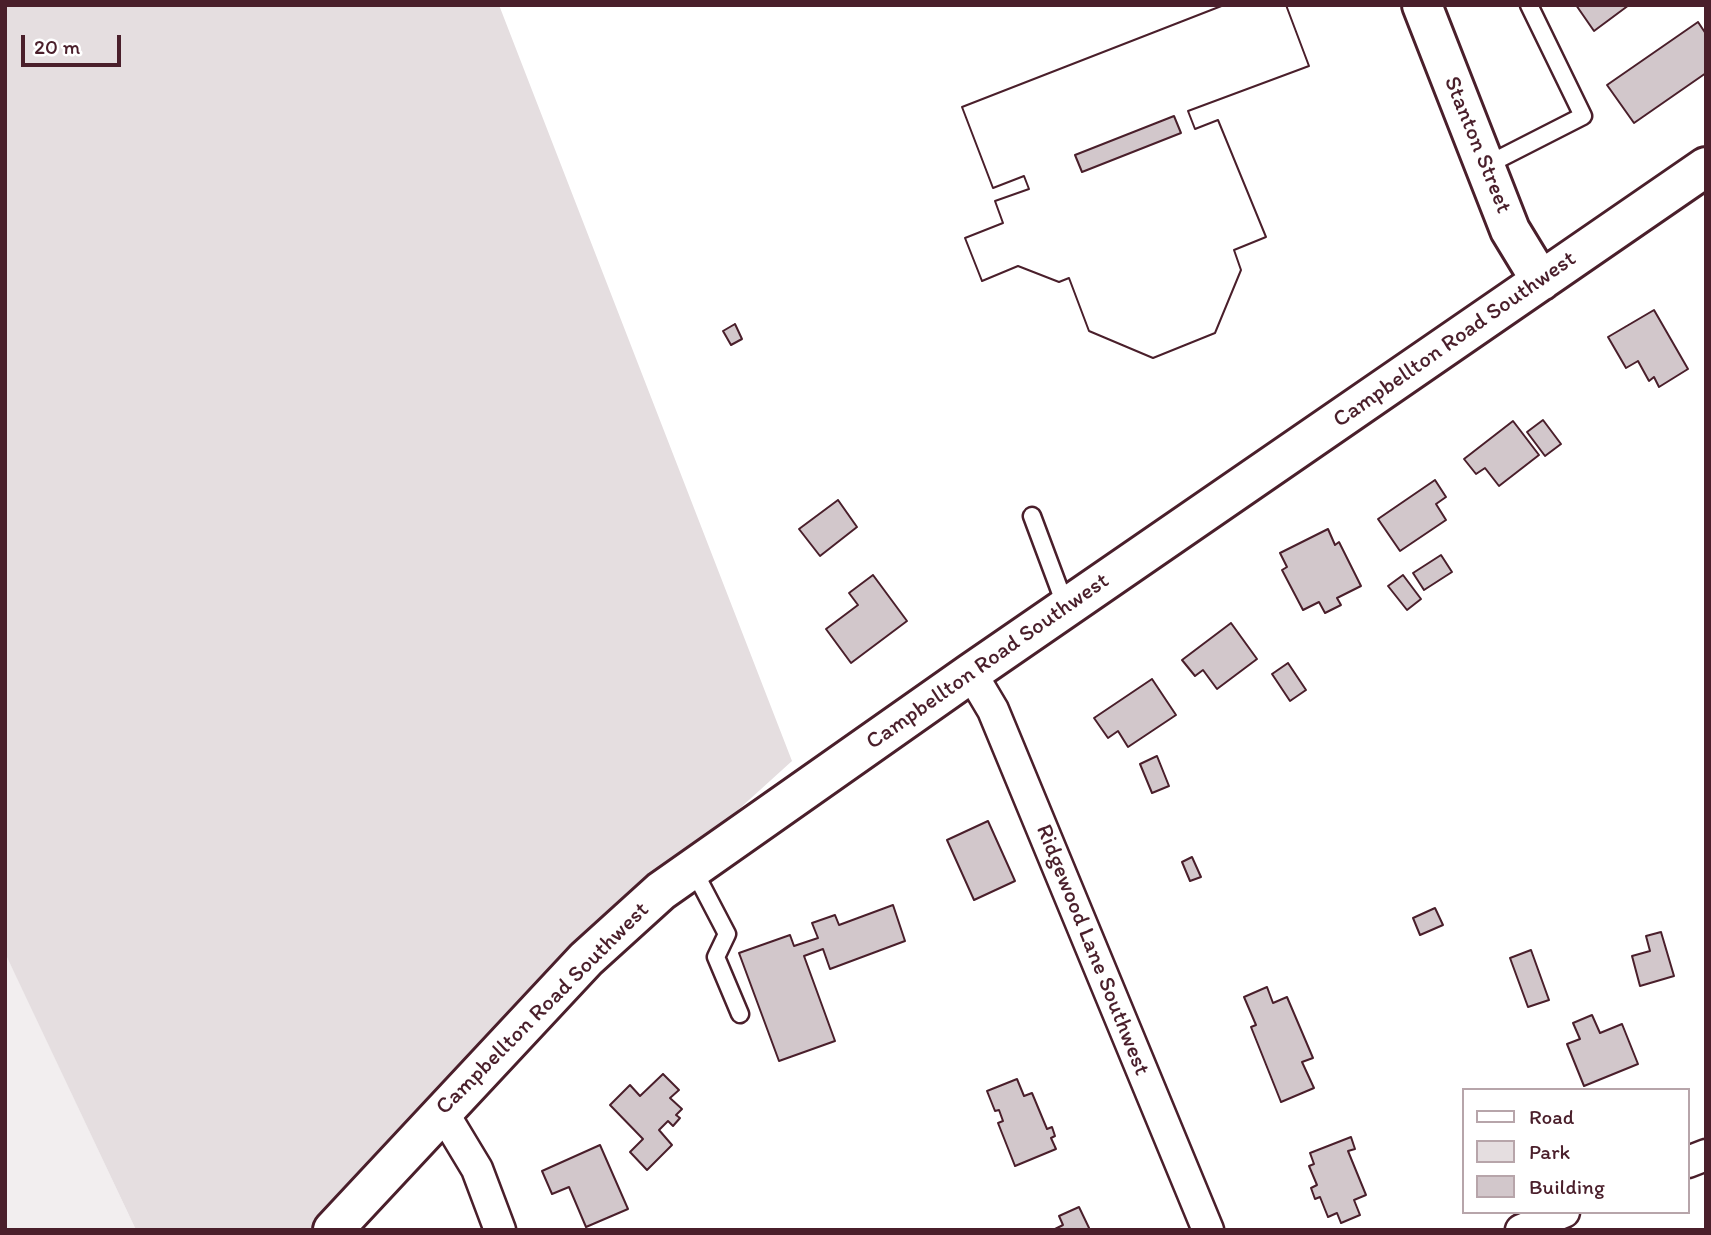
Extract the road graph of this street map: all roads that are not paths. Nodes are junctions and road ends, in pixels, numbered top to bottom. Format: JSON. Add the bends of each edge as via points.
{"nodes":[{"id":1,"x":1422,"y":5,"type":"edge"},
{"id":2,"x":1529,"y":5,"type":"edge"},
{"id":3,"x":1485,"y":166,"type":"junction"},
{"id":4,"x":1706,"y":167,"type":"edge"},
{"id":5,"x":1541,"y":281,"type":"junction"},
{"id":6,"x":1032,"y":516,"type":"dead end"},
{"id":7,"x":1066,"y":607,"type":"junction"},
{"id":8,"x":971,"y":673,"type":"junction"},
{"id":9,"x":693,"y":869,"type":"junction"},
{"id":10,"x":740,"y":1014,"type":"dead end"},
{"id":11,"x":442,"y":1111,"type":"junction"},
{"id":12,"x":1559,"y":1214,"type":"edge"},
{"id":13,"x":333,"y":1230,"type":"edge"},
{"id":14,"x":500,"y":1230,"type":"edge"},
{"id":15,"x":1208,"y":1230,"type":"edge"},
{"id":16,"x":1521,"y":1230,"type":"edge"}],
"edges":[{"from":1,"to":3,"type":"main road","name":"Stanton Street"},
{"from":2,"to":3,"type":"lane","via":[[1583,116]]},
{"from":3,"to":5,"type":"main road","name":"Stanton Street","via":[[1510,230]]},
{"from":4,"to":5,"type":"main road","name":"Campbellton Road Southwest"},
{"from":5,"to":7,"type":"main road","name":"Campbellton Road Southwest"},
{"from":6,"to":7,"type":"lane"},
{"from":7,"to":8,"type":"main road","name":"Campbellton Road Southwest"},
{"from":8,"to":9,"type":"main road","name":"Campbellton Road Southwest"},
{"from":8,"to":15,"type":"street","name":"Ridgewood Lane Southwest","via":[[993,709]]},
{"from":9,"to":10,"type":"lane","via":[[727,934],[716,957]]},
{"from":9,"to":11,"type":"main road","name":"Campbellton Road Southwest","via":[[661,891],[586,959]]},
{"from":11,"to":13,"type":"main road","name":"Campbellton Road Southwest"},
{"from":11,"to":14,"type":"street","via":[[477,1169]]},
{"from":12,"to":16,"type":"street"}]}
